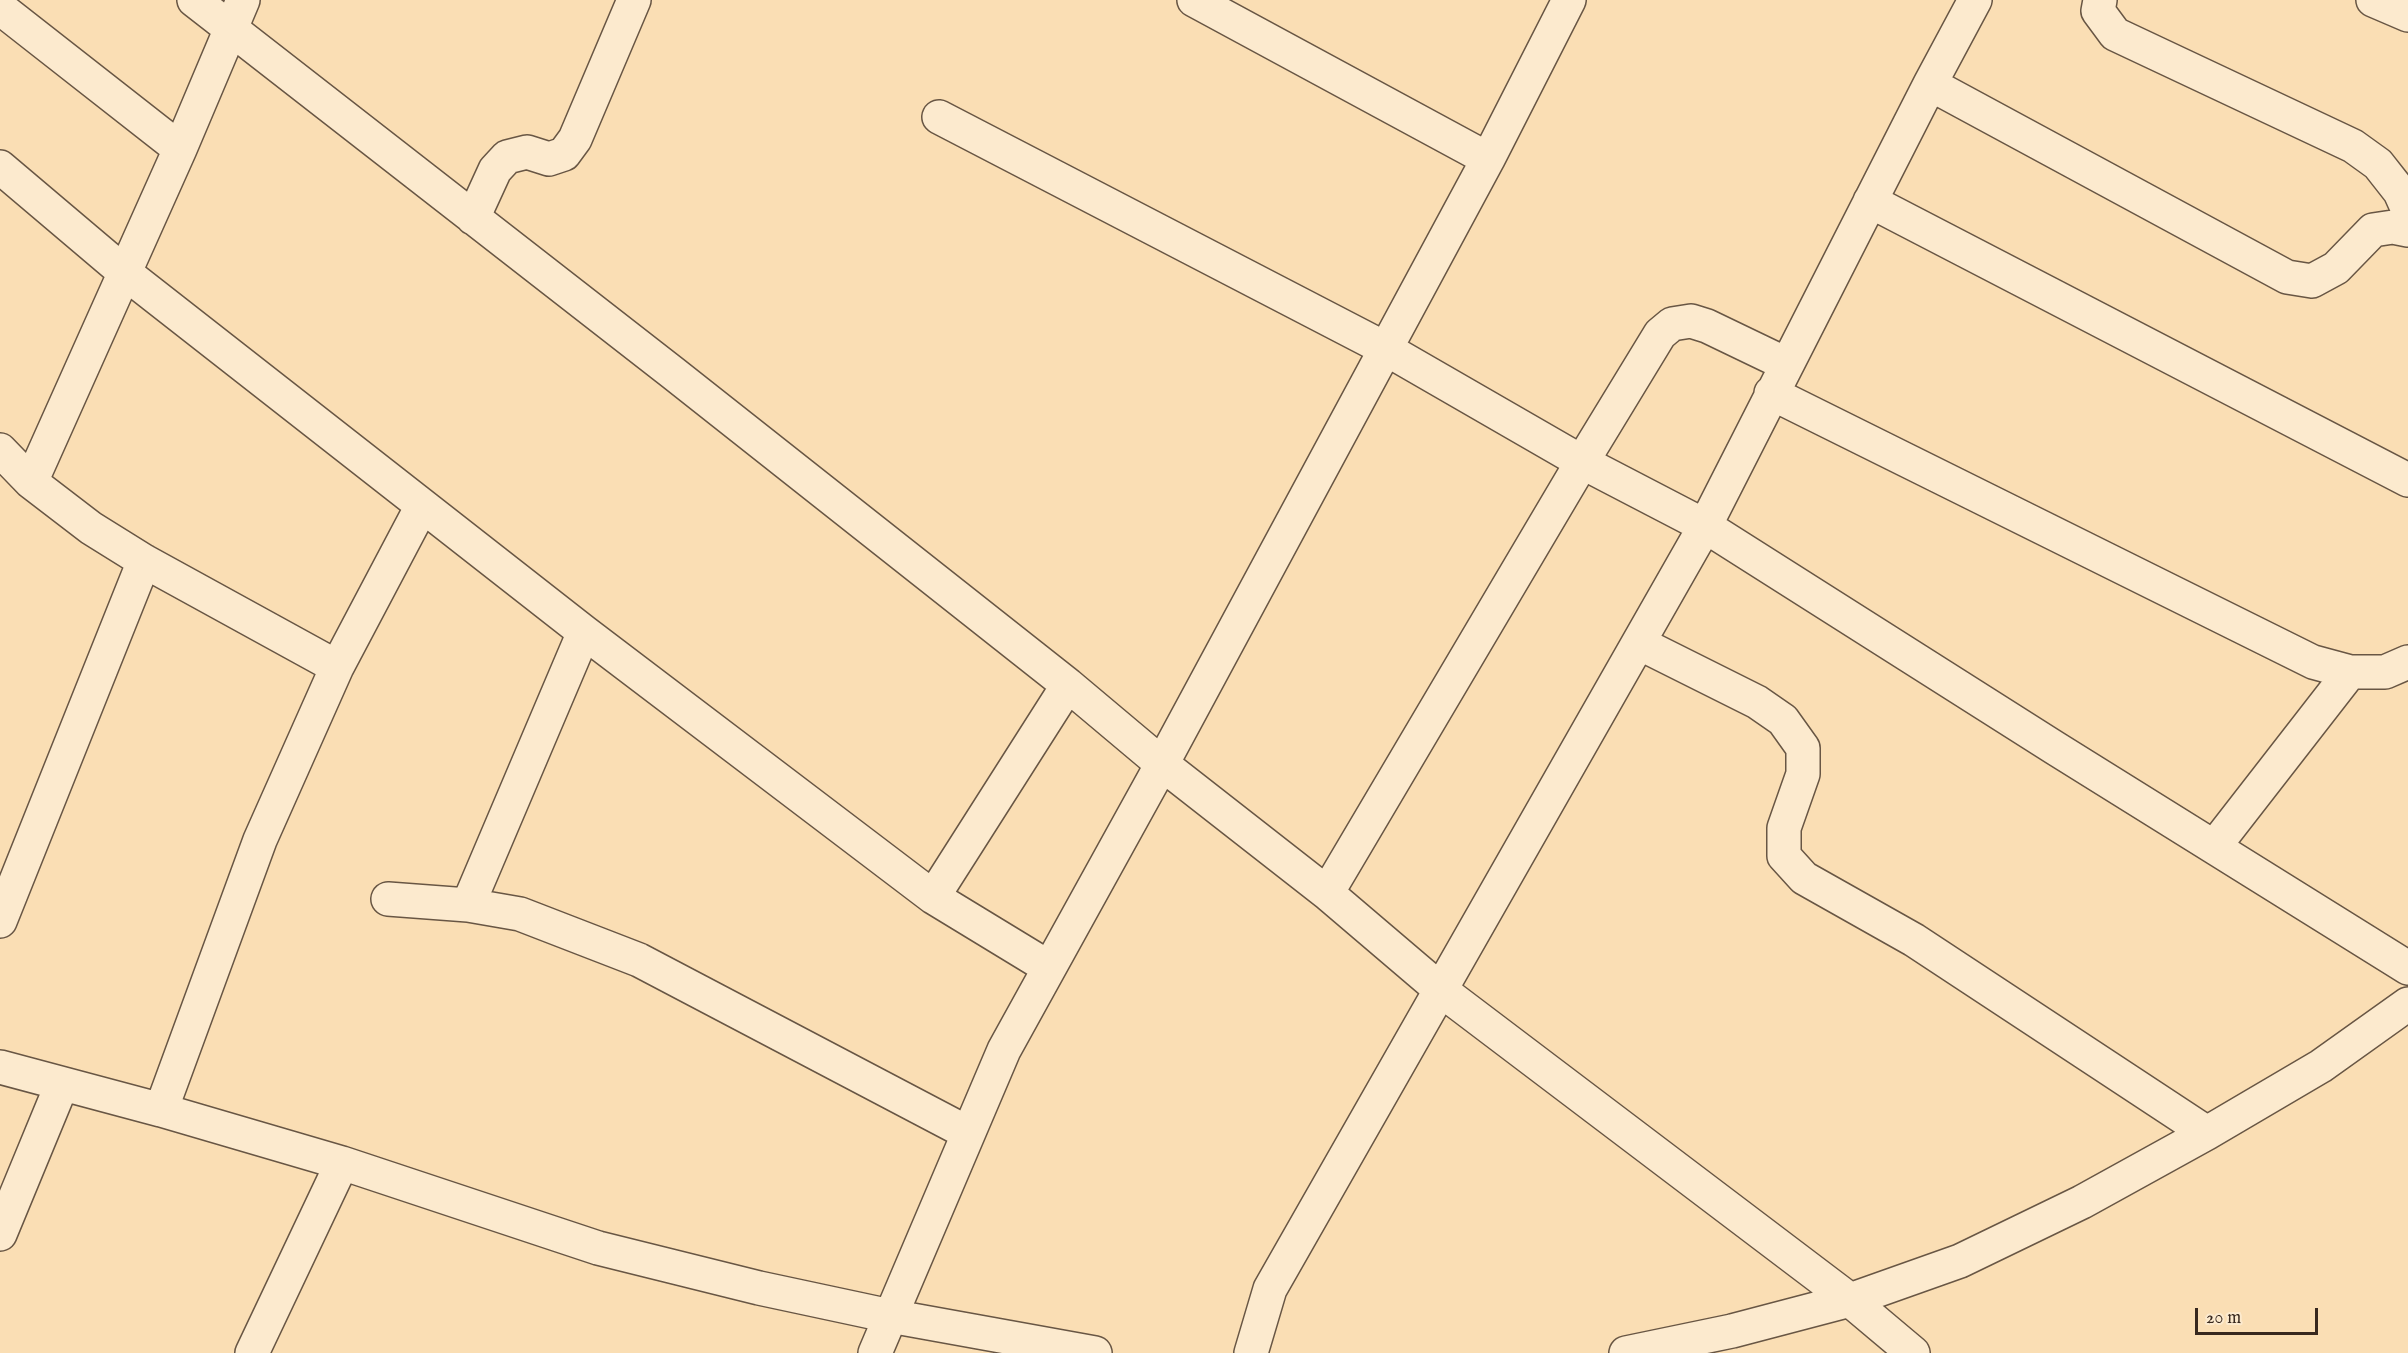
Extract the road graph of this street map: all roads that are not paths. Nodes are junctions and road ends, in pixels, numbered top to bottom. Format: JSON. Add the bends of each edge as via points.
{"nodes":[{"id":1,"x":194,"y":0,"type":"edge"},
{"id":2,"x":243,"y":0,"type":"edge"},
{"id":3,"x":634,"y":0,"type":"edge"},
{"id":4,"x":1194,"y":0,"type":"edge"},
{"id":5,"x":1569,"y":0,"type":"edge"},
{"id":6,"x":1975,"y":0,"type":"edge"},
{"id":7,"x":2100,"y":0,"type":"edge"},
{"id":8,"x":2373,"y":0,"type":"edge"},
{"id":9,"x":0,"y":8,"type":"edge"},
{"id":10,"x":2408,"y":15,"type":"edge"},
{"id":11,"x":232,"y":31,"type":"junction"},
{"id":12,"x":1930,"y":84,"type":"junction"},
{"id":13,"x":939,"y":117,"type":"dead end"},
{"id":14,"x":180,"y":149,"type":"junction"},
{"id":15,"x":1488,"y":159,"type":"junction"},
{"id":16,"x":0,"y":167,"type":"edge"},
{"id":17,"x":1870,"y":201,"type":"junction"},
{"id":18,"x":2408,"y":210,"type":"edge"},
{"id":19,"x":473,"y":218,"type":"junction"},
{"id":20,"x":2408,"y":230,"type":"edge"},
{"id":21,"x":124,"y":272,"type":"junction"},
{"id":22,"x":1386,"y":349,"type":"junction"},
{"id":23,"x":1786,"y":364,"type":"junction"},
{"id":24,"x":1771,"y":393,"type":"junction"},
{"id":25,"x":0,"y":450,"type":"edge"},
{"id":26,"x":1582,"y":462,"type":"junction"},
{"id":27,"x":2408,"y":480,"type":"edge"},
{"id":28,"x":31,"y":482,"type":"junction"},
{"id":29,"x":422,"y":506,"type":"junction"},
{"id":30,"x":1705,"y":526,"type":"junction"},
{"id":31,"x":144,"y":561,"type":"junction"},
{"id":32,"x":584,"y":632,"type":"junction"},
{"id":33,"x":1639,"y":643,"type":"junction"},
{"id":34,"x":2408,"y":662,"type":"edge"},
{"id":35,"x":337,"y":667,"type":"junction"},
{"id":36,"x":2350,"y":672,"type":"junction"},
{"id":37,"x":1068,"y":685,"type":"junction"},
{"id":38,"x":1162,"y":764,"type":"junction"},
{"id":39,"x":2214,"y":847,"type":"junction"},
{"id":40,"x":1327,"y":893,"type":"junction"},
{"id":41,"x":933,"y":897,"type":"junction"},
{"id":42,"x":388,"y":899,"type":"dead end"},
{"id":43,"x":468,"y":905,"type":"junction"},
{"id":44,"x":0,"y":921,"type":"edge"},
{"id":45,"x":1048,"y":967,"type":"junction"},
{"id":46,"x":2408,"y":968,"type":"edge"},
{"id":47,"x":1442,"y":991,"type":"junction"},
{"id":48,"x":2408,"y":1004,"type":"edge"},
{"id":49,"x":0,"y":1067,"type":"edge"},
{"id":50,"x":62,"y":1084,"type":"junction"},
{"id":51,"x":162,"y":1110,"type":"junction"},
{"id":52,"x":2207,"y":1133,"type":"junction"},
{"id":53,"x":968,"y":1134,"type":"junction"},
{"id":54,"x":342,"y":1163,"type":"junction"},
{"id":55,"x":0,"y":1234,"type":"edge"},
{"id":56,"x":1850,"y":1300,"type":"junction"},
{"id":57,"x":890,"y":1316,"type":"junction"},
{"id":58,"x":252,"y":1353,"type":"edge"},
{"id":59,"x":875,"y":1353,"type":"edge"},
{"id":60,"x":1095,"y":1353,"type":"edge"},
{"id":61,"x":1251,"y":1353,"type":"edge"},
{"id":62,"x":1626,"y":1353,"type":"edge"},
{"id":63,"x":1913,"y":1353,"type":"edge"}],
"edges":[{"from":1,"to":11,"type":"street"},
{"from":2,"to":11,"type":"street"},
{"from":3,"to":19,"type":"street","via":[[575,139],[564,154],[549,159],[526,152],[507,157],[495,170]]},
{"from":4,"to":15,"type":"street"},
{"from":5,"to":15,"type":"street"},
{"from":6,"to":12,"type":"street"},
{"from":7,"to":18,"type":"street","via":[[2098,11],[2115,34],[2353,146],[2378,164],[2400,192]]},
{"from":8,"to":10,"type":"street"},
{"from":9,"to":14,"type":"street"},
{"from":11,"to":14,"type":"street"},
{"from":11,"to":19,"type":"street"},
{"from":12,"to":17,"type":"street"},
{"from":12,"to":20,"type":"street","via":[[2287,277],[2312,281],[2336,268],[2373,230]]},
{"from":13,"to":22,"type":"street"},
{"from":14,"to":21,"type":"street"},
{"from":15,"to":22,"type":"street"},
{"from":16,"to":21,"type":"street"},
{"from":17,"to":23,"type":"street"},
{"from":17,"to":27,"type":"street"},
{"from":19,"to":37,"type":"street"},
{"from":21,"to":28,"type":"street"},
{"from":21,"to":29,"type":"street"},
{"from":22,"to":26,"type":"street"},
{"from":22,"to":38,"type":"street"},
{"from":23,"to":24,"type":"street"},
{"from":23,"to":26,"type":"street","via":[[1707,326],[1691,321],[1672,324],[1660,334]]},
{"from":24,"to":30,"type":"street"},
{"from":24,"to":36,"type":"street","via":[[2313,662]]},
{"from":25,"to":28,"type":"street"},
{"from":26,"to":30,"type":"street"},
{"from":26,"to":40,"type":"street"},
{"from":28,"to":31,"type":"street","via":[[91,528]]},
{"from":29,"to":32,"type":"street"},
{"from":29,"to":35,"type":"street"},
{"from":30,"to":33,"type":"street"},
{"from":30,"to":39,"type":"street"},
{"from":31,"to":35,"type":"street"},
{"from":31,"to":44,"type":"street"},
{"from":32,"to":41,"type":"street"},
{"from":32,"to":43,"type":"street"},
{"from":33,"to":47,"type":"street"},
{"from":33,"to":52,"type":"street","via":[[1756,702],[1783,720],[1803,748],[1803,774],[1785,828],[1784,856],[1804,878],[1914,940]]},
{"from":34,"to":36,"type":"street","via":[[2385,672]]},
{"from":35,"to":51,"type":"street","via":[[260,840]]},
{"from":36,"to":39,"type":"street"},
{"from":37,"to":38,"type":"street"},
{"from":37,"to":41,"type":"street"},
{"from":38,"to":40,"type":"street"},
{"from":38,"to":45,"type":"street"},
{"from":39,"to":46,"type":"street"},
{"from":40,"to":47,"type":"street"},
{"from":41,"to":45,"type":"street"},
{"from":42,"to":43,"type":"street"},
{"from":43,"to":53,"type":"street","via":[[520,914],[639,960]]},
{"from":45,"to":53,"type":"street","via":[[1004,1050]]},
{"from":47,"to":56,"type":"street"},
{"from":47,"to":61,"type":"street","via":[[1270,1289]]},
{"from":48,"to":52,"type":"street","via":[[2321,1066]]},
{"from":49,"to":50,"type":"street"},
{"from":50,"to":51,"type":"street"},
{"from":50,"to":55,"type":"street"},
{"from":51,"to":54,"type":"street"},
{"from":52,"to":56,"type":"street","via":[[2082,1202],[1960,1261]]},
{"from":53,"to":57,"type":"street"},
{"from":54,"to":57,"type":"street","via":[[598,1248]]},
{"from":54,"to":58,"type":"street"},
{"from":56,"to":62,"type":"street"},
{"from":56,"to":63,"type":"street"},
{"from":57,"to":59,"type":"street"},
{"from":57,"to":60,"type":"street"}]}
